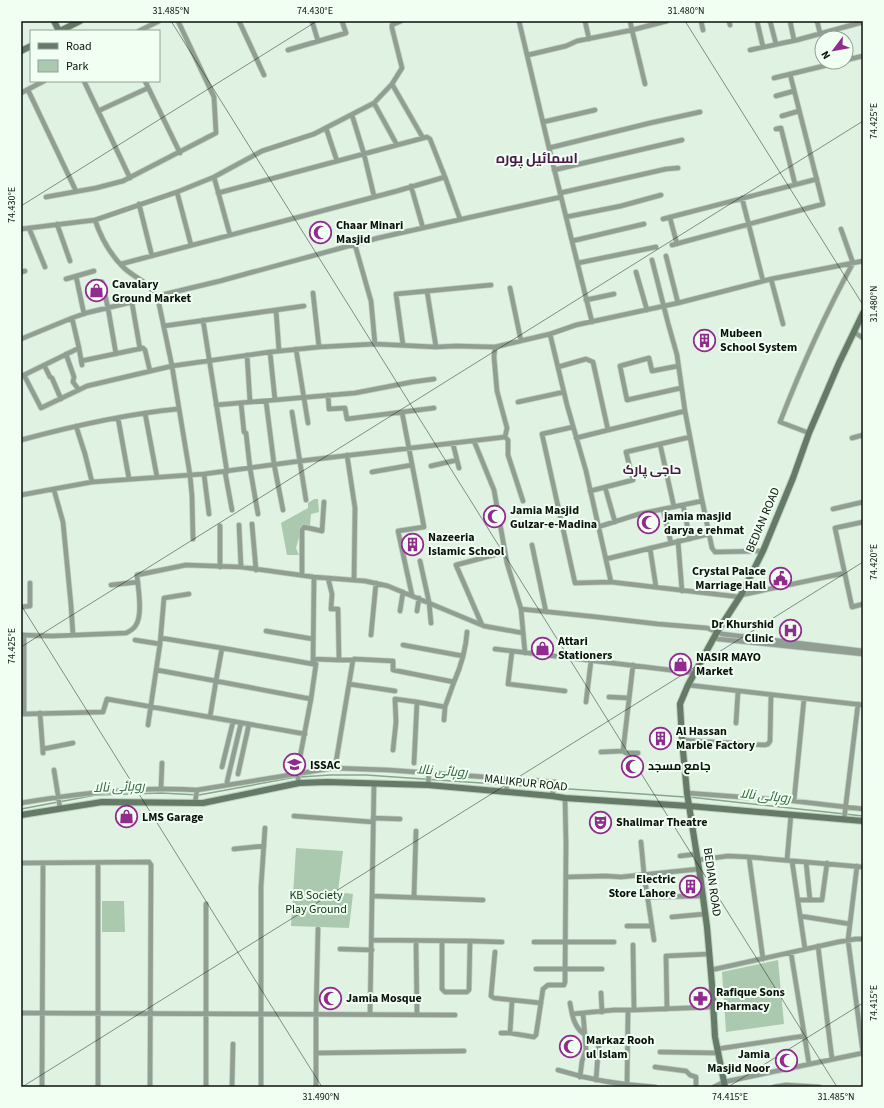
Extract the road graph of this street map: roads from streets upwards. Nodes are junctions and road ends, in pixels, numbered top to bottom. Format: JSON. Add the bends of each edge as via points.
{"nodes":[{"id":1,"x":54,"y":21,"type":"edge"},
{"id":2,"x":80,"y":21,"type":"edge"},
{"id":3,"x":159,"y":21,"type":"edge"},
{"id":4,"x":178,"y":21,"type":"edge"},
{"id":5,"x":239,"y":21,"type":"edge"},
{"id":6,"x":312,"y":21,"type":"edge"},
{"id":7,"x":342,"y":21,"type":"edge"},
{"id":8,"x":401,"y":21,"type":"edge"},
{"id":9,"x":519,"y":21,"type":"edge"},
{"id":10,"x":585,"y":21,"type":"edge"},
{"id":11,"x":630,"y":21,"type":"edge"},
{"id":12,"x":667,"y":21,"type":"edge"},
{"id":13,"x":701,"y":21,"type":"edge"},
{"id":14,"x":757,"y":21,"type":"edge"},
{"id":15,"x":770,"y":21,"type":"edge"},
{"id":16,"x":790,"y":21,"type":"edge"},
{"id":17,"x":395,"y":22,"type":"edge"},
{"id":18,"x":860,"y":22,"type":"edge"},
{"id":19,"x":59,"y":30,"type":"edge"},
{"id":20,"x":62,"y":30,"type":"edge"},
{"id":21,"x":142,"y":30,"type":"edge"},
{"id":22,"x":632,"y":30,"type":"junction"},
{"id":23,"x":703,"y":30,"type":"dead end"},
{"id":24,"x":833,"y":30,"type":"edge"},
{"id":25,"x":814,"y":35,"type":"edge"},
{"id":26,"x":589,"y":39,"type":"junction"},
{"id":27,"x":794,"y":40,"type":"junction"},
{"id":28,"x":318,"y":41,"type":"junction"},
{"id":29,"x":776,"y":44,"type":"junction"},
{"id":30,"x":30,"y":46,"type":"edge"},
{"id":31,"x":763,"y":47,"type":"junction"},
{"id":32,"x":288,"y":50,"type":"dead end"},
{"id":33,"x":750,"y":50,"type":"dead end"},
{"id":34,"x":21,"y":51,"type":"edge"},
{"id":35,"x":528,"y":55,"type":"junction"},
{"id":36,"x":814,"y":68,"type":"edge"},
{"id":37,"x":790,"y":74,"type":"junction"},
{"id":38,"x":264,"y":75,"type":"dead end"},
{"id":39,"x":774,"y":78,"type":"dead end"},
{"id":40,"x":42,"y":82,"type":"edge"},
{"id":41,"x":84,"y":82,"type":"edge"},
{"id":42,"x":145,"y":82,"type":"edge"},
{"id":43,"x":392,"y":84,"type":"junction"},
{"id":44,"x":645,"y":84,"type":"dead end"},
{"id":45,"x":148,"y":88,"type":"junction"},
{"id":46,"x":28,"y":90,"type":"junction"},
{"id":47,"x":794,"y":91,"type":"junction"},
{"id":48,"x":21,"y":93,"type":"edge"},
{"id":49,"x":776,"y":96,"type":"dead end"},
{"id":50,"x":374,"y":103,"type":"junction"},
{"id":51,"x":595,"y":110,"type":"dead end"},
{"id":52,"x":98,"y":111,"type":"junction"},
{"id":53,"x":800,"y":111,"type":"junction"},
{"id":54,"x":700,"y":112,"type":"dead end"},
{"id":55,"x":352,"y":115,"type":"junction"},
{"id":56,"x":782,"y":116,"type":"dead end"},
{"id":57,"x":543,"y":122,"type":"junction"},
{"id":58,"x":326,"y":128,"type":"junction"},
{"id":59,"x":776,"y":129,"type":"dead end"},
{"id":60,"x":423,"y":138,"type":"junction"},
{"id":61,"x":682,"y":140,"type":"dead end"},
{"id":62,"x":397,"y":145,"type":"junction"},
{"id":63,"x":549,"y":148,"type":"junction"},
{"id":64,"x":180,"y":153,"type":"junction"},
{"id":65,"x":364,"y":154,"type":"junction"},
{"id":66,"x":337,"y":161,"type":"junction"},
{"id":67,"x":678,"y":168,"type":"dead end"},
{"id":68,"x":554,"y":170,"type":"junction"},
{"id":69,"x":214,"y":177,"type":"junction"},
{"id":70,"x":445,"y":177,"type":"junction"},
{"id":71,"x":130,"y":178,"type":"junction"},
{"id":72,"x":817,"y":179,"type":"junction"},
{"id":73,"x":795,"y":184,"type":"junction"},
{"id":74,"x":411,"y":186,"type":"junction"},
{"id":75,"x":76,"y":191,"type":"junction"},
{"id":76,"x":177,"y":192,"type":"junction"},
{"id":77,"x":218,"y":193,"type":"junction"},
{"id":78,"x":561,"y":195,"type":"junction"},
{"id":79,"x":661,"y":195,"type":"dead end"},
{"id":80,"x":374,"y":196,"type":"junction"},
{"id":81,"x":46,"y":197,"type":"dead end"},
{"id":82,"x":742,"y":198,"type":"junction"},
{"id":83,"x":140,"y":204,"type":"junction"},
{"id":84,"x":566,"y":217,"type":"junction"},
{"id":85,"x":670,"y":218,"type":"junction"},
{"id":86,"x":460,"y":219,"type":"junction"},
{"id":87,"x":663,"y":219,"type":"dead end"},
{"id":88,"x":95,"y":220,"type":"junction"},
{"id":89,"x":58,"y":224,"type":"junction"},
{"id":90,"x":644,"y":224,"type":"dead end"},
{"id":91,"x":749,"y":225,"type":"junction"},
{"id":92,"x":29,"y":228,"type":"junction"},
{"id":93,"x":423,"y":228,"type":"junction"},
{"id":94,"x":21,"y":229,"type":"edge"},
{"id":95,"x":841,"y":229,"type":"dead end"},
{"id":96,"x":230,"y":235,"type":"junction"},
{"id":97,"x":572,"y":240,"type":"junction"},
{"id":98,"x":191,"y":245,"type":"junction"},
{"id":99,"x":355,"y":245,"type":"junction"},
{"id":100,"x":656,"y":247,"type":"dead end"},
{"id":101,"x":152,"y":256,"type":"junction"},
{"id":102,"x":666,"y":256,"type":"dead end"},
{"id":103,"x":652,"y":260,"type":"dead end"},
{"id":104,"x":70,"y":261,"type":"dead end"},
{"id":105,"x":863,"y":261,"type":"edge"},
{"id":106,"x":578,"y":263,"type":"junction"},
{"id":107,"x":853,"y":263,"type":"junction"},
{"id":108,"x":121,"y":264,"type":"junction"},
{"id":109,"x":45,"y":267,"type":"dead end"},
{"id":110,"x":94,"y":270,"type":"dead end"},
{"id":111,"x":636,"y":272,"type":"dead end"},
{"id":112,"x":76,"y":276,"type":"junction"},
{"id":113,"x":66,"y":279,"type":"dead end"},
{"id":114,"x":771,"y":279,"type":"junction"},
{"id":115,"x":763,"y":281,"type":"junction"},
{"id":116,"x":102,"y":282,"type":"dead end"},
{"id":117,"x":491,"y":285,"type":"dead end"},
{"id":118,"x":510,"y":288,"type":"dead end"},
{"id":119,"x":427,"y":291,"type":"junction"},
{"id":120,"x":313,"y":293,"type":"dead end"},
{"id":121,"x":614,"y":294,"type":"dead end"},
{"id":122,"x":157,"y":297,"type":"junction"},
{"id":123,"x":586,"y":300,"type":"junction"},
{"id":124,"x":132,"y":303,"type":"junction"},
{"id":125,"x":678,"y":303,"type":"junction"},
{"id":126,"x":304,"y":306,"type":"dead end"},
{"id":127,"x":664,"y":306,"type":"junction"},
{"id":128,"x":108,"y":308,"type":"junction"},
{"id":129,"x":276,"y":310,"type":"junction"},
{"id":130,"x":647,"y":310,"type":"junction"},
{"id":131,"x":863,"y":313,"type":"edge"},
{"id":132,"x":84,"y":314,"type":"junction"},
{"id":133,"x":72,"y":318,"type":"junction"},
{"id":134,"x":203,"y":320,"type":"junction"},
{"id":135,"x":592,"y":322,"type":"junction"},
{"id":136,"x":783,"y":324,"type":"dead end"},
{"id":137,"x":164,"y":326,"type":"junction"},
{"id":138,"x":854,"y":332,"type":"junction"},
{"id":139,"x":550,"y":334,"type":"junction"},
{"id":140,"x":863,"y":338,"type":"edge"},
{"id":141,"x":21,"y":339,"type":"edge"},
{"id":142,"x":521,"y":341,"type":"junction"},
{"id":143,"x":375,"y":344,"type":"junction"},
{"id":144,"x":403,"y":345,"type":"junction"},
{"id":145,"x":319,"y":347,"type":"junction"},
{"id":146,"x":436,"y":347,"type":"junction"},
{"id":147,"x":495,"y":347,"type":"junction"},
{"id":148,"x":79,"y":348,"type":"junction"},
{"id":149,"x":140,"y":349,"type":"junction"},
{"id":150,"x":296,"y":349,"type":"junction"},
{"id":151,"x":279,"y":351,"type":"junction"},
{"id":152,"x":270,"y":352,"type":"junction"},
{"id":153,"x":66,"y":354,"type":"junction"},
{"id":154,"x":116,"y":354,"type":"junction"},
{"id":155,"x":247,"y":355,"type":"junction"},
{"id":156,"x":209,"y":361,"type":"junction"},
{"id":157,"x":44,"y":365,"type":"junction"},
{"id":158,"x":172,"y":366,"type":"junction"},
{"id":159,"x":678,"y":366,"type":"junction"},
{"id":160,"x":558,"y":367,"type":"junction"},
{"id":161,"x":150,"y":371,"type":"junction"},
{"id":162,"x":22,"y":376,"type":"edge"},
{"id":163,"x":434,"y":379,"type":"dead end"},
{"id":164,"x":681,"y":388,"type":"junction"},
{"id":165,"x":79,"y":390,"type":"junction"},
{"id":166,"x":564,"y":392,"type":"junction"},
{"id":167,"x":328,"y":395,"type":"junction"},
{"id":168,"x":304,"y":397,"type":"junction"},
{"id":169,"x":61,"y":398,"type":"junction"},
{"id":170,"x":274,"y":400,"type":"junction"},
{"id":171,"x":266,"y":401,"type":"junction"},
{"id":172,"x":250,"y":402,"type":"junction"},
{"id":173,"x":518,"y":402,"type":"dead end"},
{"id":174,"x":241,"y":403,"type":"junction"},
{"id":175,"x":216,"y":406,"type":"junction"},
{"id":176,"x":434,"y":408,"type":"dead end"},
{"id":177,"x":178,"y":409,"type":"junction"},
{"id":178,"x":685,"y":411,"type":"junction"},
{"id":179,"x":292,"y":412,"type":"dead end"},
{"id":180,"x":402,"y":412,"type":"junction"},
{"id":181,"x":145,"y":413,"type":"junction"},
{"id":182,"x":118,"y":418,"type":"junction"},
{"id":183,"x":308,"y":423,"type":"dead end"},
{"id":184,"x":76,"y":426,"type":"junction"},
{"id":185,"x":573,"y":427,"type":"junction"},
{"id":186,"x":608,"y":430,"type":"junction"},
{"id":187,"x":809,"y":433,"type":"junction"},
{"id":188,"x":863,"y":435,"type":"edge"},
{"id":189,"x":505,"y":437,"type":"junction"},
{"id":190,"x":690,"y":437,"type":"junction"},
{"id":191,"x":576,"y":438,"type":"junction"},
{"id":192,"x":852,"y":438,"type":"dead end"},
{"id":193,"x":21,"y":440,"type":"edge"},
{"id":194,"x":474,"y":441,"type":"junction"},
{"id":195,"x":453,"y":444,"type":"junction"},
{"id":196,"x":660,"y":444,"type":"junction"},
{"id":197,"x":408,"y":449,"type":"junction"},
{"id":198,"x":347,"y":455,"type":"junction"},
{"id":199,"x":457,"y":460,"type":"junction"},
{"id":200,"x":300,"y":461,"type":"junction"},
{"id":201,"x":274,"y":464,"type":"junction"},
{"id":202,"x":412,"y":465,"type":"junction"},
{"id":203,"x":431,"y":466,"type":"dead end"},
{"id":204,"x":250,"y":468,"type":"junction"},
{"id":205,"x":459,"y":468,"type":"dead end"},
{"id":206,"x":226,"y":472,"type":"junction"},
{"id":207,"x":372,"y":472,"type":"dead end"},
{"id":208,"x":204,"y":474,"type":"junction"},
{"id":209,"x":190,"y":475,"type":"junction"},
{"id":210,"x":157,"y":477,"type":"junction"},
{"id":211,"x":129,"y":479,"type":"junction"},
{"id":212,"x":92,"y":482,"type":"junction"},
{"id":213,"x":605,"y":487,"type":"junction"},
{"id":214,"x":54,"y":490,"type":"junction"},
{"id":215,"x":590,"y":491,"type":"junction"},
{"id":216,"x":21,"y":495,"type":"edge"},
{"id":217,"x":306,"y":500,"type":"dead end"},
{"id":218,"x":523,"y":501,"type":"dead end"},
{"id":219,"x":702,"y":501,"type":"junction"},
{"id":220,"x":324,"y":502,"type":"dead end"},
{"id":221,"x":863,"y":502,"type":"edge"},
{"id":222,"x":683,"y":505,"type":"junction"},
{"id":223,"x":674,"y":507,"type":"junction"},
{"id":224,"x":663,"y":509,"type":"junction"},
{"id":225,"x":833,"y":509,"type":"dead end"},
{"id":226,"x":232,"y":510,"type":"dead end"},
{"id":227,"x":283,"y":510,"type":"dead end"},
{"id":228,"x":208,"y":514,"type":"dead end"},
{"id":229,"x":258,"y":514,"type":"dead end"},
{"id":230,"x":615,"y":522,"type":"junction"},
{"id":231,"x":863,"y":522,"type":"edge"},
{"id":232,"x":252,"y":524,"type":"dead end"},
{"id":233,"x":239,"y":525,"type":"dead end"},
{"id":234,"x":220,"y":526,"type":"dead end"},
{"id":235,"x":598,"y":527,"type":"junction"},
{"id":236,"x":709,"y":534,"type":"junction"},
{"id":237,"x":193,"y":539,"type":"dead end"},
{"id":238,"x":690,"y":539,"type":"junction"},
{"id":239,"x":678,"y":541,"type":"junction"},
{"id":240,"x":671,"y":543,"type":"junction"},
{"id":241,"x":532,"y":545,"type":"dead end"},
{"id":242,"x":650,"y":548,"type":"junction"},
{"id":243,"x":763,"y":551,"type":"junction"},
{"id":244,"x":505,"y":552,"type":"junction"},
{"id":245,"x":606,"y":559,"type":"junction"},
{"id":246,"x":420,"y":561,"type":"dead end"},
{"id":247,"x":220,"y":567,"type":"junction"},
{"id":248,"x":241,"y":567,"type":"junction"},
{"id":249,"x":256,"y":570,"type":"junction"},
{"id":250,"x":845,"y":573,"type":"junction"},
{"id":251,"x":302,"y":575,"type":"junction"},
{"id":252,"x":314,"y":577,"type":"junction"},
{"id":253,"x":328,"y":578,"type":"junction"},
{"id":254,"x":354,"y":580,"type":"junction"},
{"id":255,"x":138,"y":582,"type":"junction"},
{"id":256,"x":611,"y":582,"type":"junction"},
{"id":257,"x":30,"y":583,"type":"dead end"},
{"id":258,"x":376,"y":583,"type":"junction"},
{"id":259,"x":111,"y":585,"type":"dead end"},
{"id":260,"x":656,"y":587,"type":"junction"},
{"id":261,"x":682,"y":591,"type":"junction"},
{"id":262,"x":403,"y":592,"type":"junction"},
{"id":263,"x":190,"y":594,"type":"dead end"},
{"id":264,"x":412,"y":596,"type":"junction"},
{"id":265,"x":741,"y":596,"type":"junction"},
{"id":266,"x":419,"y":598,"type":"junction"},
{"id":267,"x":429,"y":602,"type":"junction"},
{"id":268,"x":863,"y":604,"type":"edge"},
{"id":269,"x":21,"y":607,"type":"edge"},
{"id":270,"x":521,"y":609,"type":"junction"},
{"id":271,"x":400,"y":611,"type":"dead end"},
{"id":272,"x":417,"y":611,"type":"dead end"},
{"id":273,"x":546,"y":612,"type":"junction"},
{"id":274,"x":431,"y":623,"type":"dead end"},
{"id":275,"x":482,"y":626,"type":"junction"},
{"id":276,"x":266,"y":630,"type":"dead end"},
{"id":277,"x":467,"y":632,"type":"dead end"},
{"id":278,"x":523,"y":633,"type":"junction"},
{"id":279,"x":22,"y":635,"type":"edge"},
{"id":280,"x":73,"y":635,"type":"junction"},
{"id":281,"x":371,"y":635,"type":"dead end"},
{"id":282,"x":716,"y":635,"type":"junction"},
{"id":283,"x":161,"y":638,"type":"junction"},
{"id":284,"x":313,"y":639,"type":"junction"},
{"id":285,"x":135,"y":640,"type":"dead end"},
{"id":286,"x":750,"y":640,"type":"junction"},
{"id":287,"x":160,"y":644,"type":"junction"},
{"id":288,"x":403,"y":645,"type":"dead end"},
{"id":289,"x":222,"y":648,"type":"junction"},
{"id":290,"x":496,"y":650,"type":"dead end"},
{"id":291,"x":512,"y":651,"type":"junction"},
{"id":292,"x":863,"y":651,"type":"edge"},
{"id":293,"x":525,"y":653,"type":"junction"},
{"id":294,"x":863,"y":654,"type":"edge"},
{"id":295,"x":463,"y":656,"type":"junction"},
{"id":296,"x":339,"y":660,"type":"junction"},
{"id":297,"x":353,"y":660,"type":"junction"},
{"id":298,"x":591,"y":661,"type":"junction"},
{"id":299,"x":313,"y":662,"type":"junction"},
{"id":300,"x":633,"y":665,"type":"junction"},
{"id":301,"x":157,"y":670,"type":"junction"},
{"id":302,"x":695,"y":673,"type":"junction"},
{"id":303,"x":216,"y":682,"type":"junction"},
{"id":304,"x":454,"y":682,"type":"junction"},
{"id":305,"x":349,"y":684,"type":"junction"},
{"id":306,"x":688,"y":685,"type":"junction"},
{"id":307,"x":395,"y":691,"type":"dead end"},
{"id":308,"x":564,"y":691,"type":"dead end"},
{"id":309,"x":738,"y":691,"type":"junction"},
{"id":310,"x":772,"y":695,"type":"junction"},
{"id":311,"x":609,"y":697,"type":"dead end"},
{"id":312,"x":629,"y":698,"type":"junction"},
{"id":313,"x":311,"y":699,"type":"junction"},
{"id":314,"x":804,"y":699,"type":"junction"},
{"id":315,"x":417,"y":702,"type":"junction"},
{"id":316,"x":586,"y":702,"type":"dead end"},
{"id":317,"x":861,"y":705,"type":"edge"},
{"id":318,"x":150,"y":706,"type":"junction"},
{"id":319,"x":445,"y":707,"type":"junction"},
{"id":320,"x":40,"y":714,"type":"junction"},
{"id":321,"x":210,"y":717,"type":"junction"},
{"id":322,"x":444,"y":720,"type":"dead end"},
{"id":323,"x":234,"y":722,"type":"junction"},
{"id":324,"x":241,"y":723,"type":"junction"},
{"id":325,"x":736,"y":723,"type":"dead end"},
{"id":326,"x":249,"y":724,"type":"junction"},
{"id":327,"x":148,"y":725,"type":"dead end"},
{"id":328,"x":304,"y":734,"type":"junction"},
{"id":329,"x":682,"y":740,"type":"junction"},
{"id":330,"x":73,"y":743,"type":"dead end"},
{"id":331,"x":394,"y":750,"type":"dead end"},
{"id":332,"x":623,"y":751,"type":"junction"},
{"id":333,"x":601,"y":752,"type":"dead end"},
{"id":334,"x":638,"y":753,"type":"dead end"},
{"id":335,"x":414,"y":763,"type":"dead end"},
{"id":336,"x":162,"y":764,"type":"dead end"},
{"id":337,"x":222,"y":767,"type":"dead end"},
{"id":338,"x":335,"y":768,"type":"junction"},
{"id":339,"x":54,"y":770,"type":"dead end"},
{"id":340,"x":297,"y":773,"type":"junction"},
{"id":341,"x":238,"y":774,"type":"dead end"},
{"id":342,"x":429,"y":774,"type":"junction"},
{"id":343,"x":508,"y":780,"type":"junction"},
{"id":344,"x":227,"y":782,"type":"dead end"},
{"id":345,"x":298,"y":782,"type":"junction"},
{"id":346,"x":374,"y":783,"type":"junction"},
{"id":347,"x":428,"y":783,"type":"junction"},
{"id":348,"x":161,"y":790,"type":"junction"},
{"id":349,"x":506,"y":790,"type":"junction"},
{"id":350,"x":197,"y":791,"type":"junction"},
{"id":351,"x":552,"y":794,"type":"junction"},
{"id":352,"x":687,"y":794,"type":"junction"},
{"id":353,"x":58,"y":796,"type":"junction"},
{"id":354,"x":565,"y":798,"type":"junction"},
{"id":355,"x":195,"y":801,"type":"junction"},
{"id":356,"x":794,"y":801,"type":"junction"},
{"id":357,"x":21,"y":803,"type":"edge"},
{"id":358,"x":688,"y":805,"type":"junction"},
{"id":359,"x":60,"y":806,"type":"junction"},
{"id":360,"x":863,"y":809,"type":"edge"},
{"id":361,"x":791,"y":814,"type":"junction"},
{"id":362,"x":845,"y":814,"type":"junction"},
{"id":363,"x":21,"y":815,"type":"edge"},
{"id":364,"x":294,"y":816,"type":"dead end"},
{"id":365,"x":400,"y":819,"type":"dead end"},
{"id":366,"x":373,"y":820,"type":"junction"},
{"id":367,"x":863,"y":821,"type":"edge"},
{"id":368,"x":265,"y":828,"type":"dead end"},
{"id":369,"x":416,"y":831,"type":"dead end"},
{"id":370,"x":641,"y":842,"type":"dead end"},
{"id":371,"x":264,"y":846,"type":"junction"},
{"id":372,"x":234,"y":849,"type":"dead end"},
{"id":373,"x":680,"y":856,"type":"dead end"},
{"id":374,"x":697,"y":857,"type":"junction"},
{"id":375,"x":749,"y":857,"type":"junction"},
{"id":376,"x":790,"y":860,"type":"junction"},
{"id":377,"x":806,"y":862,"type":"junction"},
{"id":378,"x":21,"y":863,"type":"edge"},
{"id":379,"x":42,"y":863,"type":"junction"},
{"id":380,"x":98,"y":863,"type":"junction"},
{"id":381,"x":827,"y":863,"type":"junction"},
{"id":382,"x":857,"y":866,"type":"junction"},
{"id":383,"x":863,"y":867,"type":"edge"},
{"id":384,"x":699,"y":869,"type":"junction"},
{"id":385,"x":644,"y":874,"type":"junction"},
{"id":386,"x":566,"y":877,"type":"junction"},
{"id":387,"x":372,"y":896,"type":"junction"},
{"id":388,"x":703,"y":896,"type":"junction"},
{"id":389,"x":414,"y":897,"type":"junction"},
{"id":390,"x":648,"y":897,"type":"junction"},
{"id":391,"x":483,"y":900,"type":"dead end"},
{"id":392,"x":798,"y":900,"type":"junction"},
{"id":393,"x":810,"y":900,"type":"junction"},
{"id":394,"x":206,"y":904,"type":"dead end"},
{"id":395,"x":705,"y":914,"type":"junction"},
{"id":396,"x":800,"y":916,"type":"junction"},
{"id":397,"x":672,"y":917,"type":"dead end"},
{"id":398,"x":850,"y":924,"type":"junction"},
{"id":399,"x":627,"y":926,"type":"dead end"},
{"id":400,"x":652,"y":926,"type":"junction"},
{"id":401,"x":318,"y":929,"type":"dead end"},
{"id":402,"x":863,"y":939,"type":"edge"},
{"id":403,"x":372,"y":940,"type":"junction"},
{"id":404,"x":654,"y":940,"type":"dead end"},
{"id":405,"x":848,"y":940,"type":"junction"},
{"id":406,"x":416,"y":941,"type":"junction"},
{"id":407,"x":442,"y":941,"type":"junction"},
{"id":408,"x":470,"y":941,"type":"junction"},
{"id":409,"x":502,"y":942,"type":"dead end"},
{"id":410,"x":534,"y":942,"type":"dead end"},
{"id":411,"x":566,"y":942,"type":"junction"},
{"id":412,"x":614,"y":942,"type":"dead end"},
{"id":413,"x":633,"y":945,"type":"dead end"},
{"id":414,"x":818,"y":946,"type":"junction"},
{"id":415,"x":340,"y":949,"type":"dead end"},
{"id":416,"x":805,"y":949,"type":"junction"},
{"id":417,"x":372,"y":950,"type":"junction"},
{"id":418,"x":495,"y":952,"type":"dead end"},
{"id":419,"x":791,"y":952,"type":"junction"},
{"id":420,"x":709,"y":954,"type":"junction"},
{"id":421,"x":763,"y":959,"type":"junction"},
{"id":422,"x":536,"y":969,"type":"dead end"},
{"id":423,"x":566,"y":969,"type":"junction"},
{"id":424,"x":602,"y":969,"type":"dead end"},
{"id":425,"x":711,"y":970,"type":"junction"},
{"id":426,"x":601,"y":993,"type":"dead end"},
{"id":427,"x":512,"y":1001,"type":"junction"},
{"id":428,"x":541,"y":1003,"type":"junction"},
{"id":429,"x":570,"y":1003,"type":"dead end"},
{"id":430,"x":713,"y":1007,"type":"junction"},
{"id":431,"x":667,"y":1009,"type":"junction"},
{"id":432,"x":628,"y":1010,"type":"junction"},
{"id":433,"x":634,"y":1010,"type":"junction"},
{"id":434,"x":602,"y":1012,"type":"junction"},
{"id":435,"x":21,"y":1013,"type":"edge"},
{"id":436,"x":42,"y":1013,"type":"junction"},
{"id":437,"x":583,"y":1013,"type":"junction"},
{"id":438,"x":97,"y":1014,"type":"junction"},
{"id":439,"x":151,"y":1014,"type":"junction"},
{"id":440,"x":261,"y":1014,"type":"junction"},
{"id":441,"x":370,"y":1014,"type":"junction"},
{"id":442,"x":572,"y":1014,"type":"junction"},
{"id":443,"x":205,"y":1015,"type":"junction"},
{"id":444,"x":316,"y":1015,"type":"junction"},
{"id":445,"x":417,"y":1015,"type":"junction"},
{"id":446,"x":455,"y":1015,"type":"dead end"},
{"id":447,"x":501,"y":1033,"type":"dead end"},
{"id":448,"x":510,"y":1033,"type":"junction"},
{"id":449,"x":584,"y":1034,"type":"junction"},
{"id":450,"x":804,"y":1036,"type":"junction"},
{"id":451,"x":599,"y":1041,"type":"dead end"},
{"id":452,"x":233,"y":1044,"type":"dead end"},
{"id":453,"x":464,"y":1051,"type":"dead end"},
{"id":454,"x":718,"y":1051,"type":"junction"},
{"id":455,"x":660,"y":1052,"type":"dead end"},
{"id":456,"x":316,"y":1053,"type":"junction"},
{"id":457,"x":863,"y":1053,"type":"edge"},
{"id":458,"x":832,"y":1059,"type":"junction"},
{"id":459,"x":809,"y":1064,"type":"junction"},
{"id":460,"x":655,"y":1066,"type":"dead end"},
{"id":461,"x":558,"y":1070,"type":"dead end"},
{"id":462,"x":580,"y":1076,"type":"junction"},
{"id":463,"x":596,"y":1080,"type":"junction"},
{"id":464,"x":724,"y":1085,"type":"edge"},
{"id":465,"x":628,"y":1086,"type":"edge"},
{"id":466,"x":42,"y":1087,"type":"edge"},
{"id":467,"x":98,"y":1087,"type":"edge"},
{"id":468,"x":150,"y":1087,"type":"edge"},
{"id":469,"x":206,"y":1087,"type":"edge"},
{"id":470,"x":232,"y":1087,"type":"edge"},
{"id":471,"x":261,"y":1087,"type":"edge"},
{"id":472,"x":316,"y":1087,"type":"edge"},
{"id":473,"x":655,"y":1087,"type":"edge"},
{"id":474,"x":696,"y":1087,"type":"edge"},
{"id":475,"x":714,"y":1087,"type":"edge"},
{"id":476,"x":774,"y":1087,"type":"edge"},
{"id":477,"x":819,"y":1087,"type":"edge"}],
"edges":[{"from":1,"to":19,"type":"street"},
{"from":2,"to":20,"type":"street"},
{"from":3,"to":21,"type":"street"},
{"from":4,"to":64,"type":"street","via":[[214,97],[216,132]]},
{"from":5,"to":38,"type":"street"},
{"from":6,"to":28,"type":"street"},
{"from":7,"to":28,"type":"street","via":[[346,33]]},
{"from":8,"to":17,"type":"street"},
{"from":9,"to":35,"type":"street"},
{"from":10,"to":26,"type":"street"},
{"from":11,"to":22,"type":"street"},
{"from":12,"to":22,"type":"street"},
{"from":13,"to":23,"type":"street"},
{"from":14,"to":31,"type":"street"},
{"from":15,"to":29,"type":"street"},
{"from":16,"to":27,"type":"street"},
{"from":17,"to":43,"type":"street","via":[[392,28],[402,68]]},
{"from":18,"to":24,"type":"street"},
{"from":22,"to":26,"type":"street"},
{"from":22,"to":44,"type":"street"},
{"from":25,"to":27,"type":"street"},
{"from":26,"to":35,"type":"street"},
{"from":27,"to":29,"type":"street"},
{"from":28,"to":32,"type":"street"},
{"from":29,"to":31,"type":"street"},
{"from":30,"to":34,"type":"street"},
{"from":31,"to":33,"type":"street"},
{"from":35,"to":57,"type":"street"},
{"from":36,"to":37,"type":"street"},
{"from":37,"to":39,"type":"street"},
{"from":37,"to":47,"type":"street"},
{"from":40,"to":46,"type":"street"},
{"from":41,"to":52,"type":"street"},
{"from":42,"to":45,"type":"street"},
{"from":43,"to":50,"type":"street"},
{"from":43,"to":60,"type":"street"},
{"from":45,"to":52,"type":"street"},
{"from":45,"to":64,"type":"street"},
{"from":46,"to":48,"type":"street"},
{"from":46,"to":75,"type":"street"},
{"from":47,"to":49,"type":"street"},
{"from":47,"to":53,"type":"street"},
{"from":50,"to":55,"type":"street"},
{"from":50,"to":62,"type":"street"},
{"from":51,"to":57,"type":"street"},
{"from":52,"to":71,"type":"street"},
{"from":53,"to":56,"type":"street"},
{"from":53,"to":72,"type":"street"},
{"from":54,"to":63,"type":"street"},
{"from":55,"to":58,"type":"street"},
{"from":55,"to":65,"type":"street"},
{"from":57,"to":63,"type":"street"},
{"from":58,"to":66,"type":"street"},
{"from":58,"to":69,"type":"street","via":[[262,151]]},
{"from":59,"to":73,"type":"street","via":[[781,128]]},
{"from":60,"to":62,"type":"street"},
{"from":60,"to":70,"type":"street","via":[[430,139]]},
{"from":61,"to":68,"type":"street"},
{"from":62,"to":65,"type":"street"},
{"from":63,"to":68,"type":"street"},
{"from":64,"to":71,"type":"street"},
{"from":65,"to":66,"type":"street"},
{"from":65,"to":80,"type":"street"},
{"from":66,"to":77,"type":"street"},
{"from":67,"to":78,"type":"street"},
{"from":68,"to":78,"type":"street"},
{"from":69,"to":76,"type":"street"},
{"from":69,"to":77,"type":"street"},
{"from":70,"to":74,"type":"street"},
{"from":70,"to":86,"type":"street"},
{"from":71,"to":75,"type":"street"},
{"from":72,"to":73,"type":"street"},
{"from":72,"to":91,"type":"street","via":[[823,204]]},
{"from":73,"to":82,"type":"street"},
{"from":74,"to":80,"type":"street"},
{"from":74,"to":93,"type":"street"},
{"from":75,"to":81,"type":"street"},
{"from":76,"to":83,"type":"street"},
{"from":76,"to":98,"type":"street"},
{"from":77,"to":96,"type":"street"},
{"from":78,"to":84,"type":"street"},
{"from":78,"to":86,"type":"street"},
{"from":79,"to":84,"type":"street"},
{"from":80,"to":96,"type":"street"},
{"from":82,"to":85,"type":"street"},
{"from":82,"to":91,"type":"street"},
{"from":83,"to":88,"type":"street"},
{"from":83,"to":101,"type":"street"},
{"from":84,"to":97,"type":"street"},
{"from":85,"to":87,"type":"street"},
{"from":85,"to":91,"type":"street","via":[[674,245]]},
{"from":86,"to":93,"type":"street"},
{"from":88,"to":89,"type":"street"},
{"from":88,"to":108,"type":"street","via":[[108,249]]},
{"from":89,"to":92,"type":"street"},
{"from":89,"to":104,"type":"street"},
{"from":90,"to":97,"type":"street"},
{"from":91,"to":115,"type":"street"},
{"from":92,"to":94,"type":"street"},
{"from":92,"to":109,"type":"street"},
{"from":93,"to":99,"type":"street"},
{"from":95,"to":107,"type":"street"},
{"from":96,"to":98,"type":"street"},
{"from":97,"to":106,"type":"street"},
{"from":98,"to":101,"type":"street"},
{"from":99,"to":122,"type":"street"},
{"from":99,"to":143,"type":"street","via":[[371,301]]},
{"from":100,"to":106,"type":"street"},
{"from":101,"to":108,"type":"street"},
{"from":102,"to":125,"type":"street"},
{"from":103,"to":127,"type":"street"},
{"from":105,"to":107,"type":"street"},
{"from":106,"to":123,"type":"street"},
{"from":107,"to":114,"type":"street"},
{"from":107,"to":187,"type":"street","via":[[800,370],[780,422]]},
{"from":108,"to":122,"type":"street","via":[[142,279]]},
{"from":110,"to":112,"type":"street"},
{"from":111,"to":130,"type":"street"},
{"from":112,"to":113,"type":"street"},
{"from":112,"to":132,"type":"street"},
{"from":114,"to":115,"type":"street"},
{"from":114,"to":136,"type":"street"},
{"from":115,"to":125,"type":"street"},
{"from":116,"to":128,"type":"street"},
{"from":117,"to":119,"type":"street"},
{"from":118,"to":142,"type":"street"},
{"from":119,"to":144,"type":"street","via":[[396,294]]},
{"from":119,"to":146,"type":"street"},
{"from":120,"to":145,"type":"street"},
{"from":121,"to":123,"type":"street"},
{"from":122,"to":124,"type":"street"},
{"from":122,"to":137,"type":"street"},
{"from":123,"to":135,"type":"street"},
{"from":124,"to":128,"type":"street"},
{"from":124,"to":149,"type":"street"},
{"from":125,"to":127,"type":"street"},
{"from":126,"to":129,"type":"street"},
{"from":127,"to":130,"type":"street"},
{"from":127,"to":159,"type":"street"},
{"from":128,"to":132,"type":"street"},
{"from":128,"to":154,"type":"street"},
{"from":129,"to":134,"type":"street"},
{"from":129,"to":151,"type":"street"},
{"from":130,"to":135,"type":"street"},
{"from":131,"to":138,"type":"street","name":"BEDIAN ROAD"},
{"from":132,"to":133,"type":"street"},
{"from":133,"to":141,"type":"street"},
{"from":133,"to":148,"type":"street"},
{"from":134,"to":137,"type":"street"},
{"from":134,"to":156,"type":"street"},
{"from":135,"to":139,"type":"street"},
{"from":137,"to":158,"type":"street"},
{"from":138,"to":140,"type":"street"},
{"from":138,"to":187,"type":"street","name":"BEDIAN ROAD"},
{"from":139,"to":142,"type":"street"},
{"from":139,"to":160,"type":"street"},
{"from":142,"to":147,"type":"street"},
{"from":143,"to":144,"type":"street"},
{"from":143,"to":145,"type":"street"},
{"from":144,"to":146,"type":"street"},
{"from":145,"to":150,"type":"street"},
{"from":146,"to":147,"type":"street"},
{"from":147,"to":189,"type":"street","via":[[497,391],[508,428]]},
{"from":148,"to":153,"type":"street"},
{"from":148,"to":154,"type":"street","via":[[81,363]]},
{"from":149,"to":154,"type":"street"},
{"from":149,"to":161,"type":"street","via":[[145,349]]},
{"from":150,"to":151,"type":"street"},
{"from":150,"to":168,"type":"street"},
{"from":151,"to":152,"type":"street"},
{"from":152,"to":155,"type":"street"},
{"from":152,"to":170,"type":"street"},
{"from":153,"to":157,"type":"street"},
{"from":153,"to":165,"type":"street","via":[[74,377],[73,382]]},
{"from":155,"to":156,"type":"street"},
{"from":155,"to":172,"type":"street"},
{"from":156,"to":158,"type":"street"},
{"from":156,"to":175,"type":"street"},
{"from":157,"to":162,"type":"street"},
{"from":157,"to":169,"type":"street"},
{"from":158,"to":161,"type":"street"},
{"from":158,"to":177,"type":"street"},
{"from":159,"to":164,"type":"street"},
{"from":159,"to":164,"type":"street","via":[[652,371],[649,358],[620,366],[627,400]]},
{"from":160,"to":166,"type":"street"},
{"from":160,"to":186,"type":"street","via":[[586,360],[593,362]]},
{"from":161,"to":165,"type":"street"},
{"from":162,"to":169,"type":"street","via":[[41,408]]},
{"from":163,"to":167,"type":"street","via":[[355,393]]},
{"from":164,"to":178,"type":"street"},
{"from":165,"to":169,"type":"street"},
{"from":166,"to":173,"type":"street"},
{"from":166,"to":185,"type":"street"},
{"from":167,"to":168,"type":"street"},
{"from":167,"to":180,"type":"street","via":[[329,409],[345,408],[347,419]]},
{"from":168,"to":170,"type":"street"},
{"from":168,"to":183,"type":"street"},
{"from":170,"to":171,"type":"street"},
{"from":171,"to":172,"type":"street"},
{"from":171,"to":201,"type":"street"},
{"from":172,"to":174,"type":"street"},
{"from":174,"to":175,"type":"street"},
{"from":174,"to":204,"type":"street"},
{"from":175,"to":206,"type":"street"},
{"from":176,"to":180,"type":"street"},
{"from":177,"to":181,"type":"street"},
{"from":177,"to":209,"type":"street"},
{"from":178,"to":186,"type":"street"},
{"from":178,"to":190,"type":"street"},
{"from":179,"to":200,"type":"street"},
{"from":180,"to":197,"type":"street"},
{"from":181,"to":182,"type":"street"},
{"from":181,"to":210,"type":"street"},
{"from":182,"to":184,"type":"street"},
{"from":182,"to":211,"type":"street"},
{"from":184,"to":193,"type":"street"},
{"from":184,"to":212,"type":"street"},
{"from":185,"to":191,"type":"street"},
{"from":185,"to":256,"type":"street","via":[[542,434],[575,583]]},
{"from":186,"to":191,"type":"street"},
{"from":187,"to":243,"type":"street","name":"BEDIAN ROAD"},
{"from":188,"to":192,"type":"street"},
{"from":189,"to":194,"type":"street"},
{"from":189,"to":218,"type":"street","via":[[508,440],[508,455]]},
{"from":190,"to":196,"type":"street"},
{"from":190,"to":219,"type":"street"},
{"from":191,"to":215,"type":"street"},
{"from":194,"to":195,"type":"street"},
{"from":194,"to":244,"type":"street","via":[[494,490]]},
{"from":195,"to":197,"type":"street"},
{"from":195,"to":199,"type":"street"},
{"from":196,"to":213,"type":"street","via":[[626,452],[633,480]]},
{"from":196,"to":223,"type":"street"},
{"from":197,"to":198,"type":"street"},
{"from":197,"to":202,"type":"street"},
{"from":198,"to":200,"type":"street"},
{"from":198,"to":254,"type":"street","via":[[355,508]]},
{"from":199,"to":203,"type":"street"},
{"from":199,"to":205,"type":"street"},
{"from":200,"to":201,"type":"street"},
{"from":200,"to":217,"type":"street"},
{"from":201,"to":204,"type":"street"},
{"from":201,"to":227,"type":"street"},
{"from":202,"to":207,"type":"street"},
{"from":202,"to":264,"type":"street","via":[[424,527],[398,532]]},
{"from":204,"to":206,"type":"street"},
{"from":204,"to":229,"type":"street"},
{"from":206,"to":208,"type":"street"},
{"from":206,"to":226,"type":"street"},
{"from":208,"to":209,"type":"street"},
{"from":208,"to":228,"type":"street"},
{"from":209,"to":210,"type":"street"},
{"from":209,"to":237,"type":"street"},
{"from":210,"to":211,"type":"street"},
{"from":211,"to":212,"type":"street"},
{"from":212,"to":214,"type":"street"},
{"from":213,"to":215,"type":"street"},
{"from":213,"to":230,"type":"street"},
{"from":214,"to":216,"type":"street"},
{"from":214,"to":280,"type":"street","via":[[63,522]]},
{"from":215,"to":235,"type":"street"},
{"from":219,"to":222,"type":"street"},
{"from":219,"to":236,"type":"street"},
{"from":220,"to":251,"type":"street","via":[[322,531],[304,527],[302,530]]},
{"from":221,"to":225,"type":"street"},
{"from":222,"to":223,"type":"street"},
{"from":222,"to":238,"type":"street"},
{"from":223,"to":224,"type":"street"},
{"from":224,"to":230,"type":"street"},
{"from":224,"to":240,"type":"street"},
{"from":230,"to":235,"type":"street"},
{"from":231,"to":250,"type":"street","via":[[835,528]]},
{"from":232,"to":249,"type":"street"},
{"from":233,"to":248,"type":"street"},
{"from":234,"to":247,"type":"street"},
{"from":235,"to":245,"type":"street"},
{"from":236,"to":238,"type":"street"},
{"from":236,"to":243,"type":"street","via":[[715,552]]},
{"from":238,"to":239,"type":"street"},
{"from":239,"to":240,"type":"street"},
{"from":239,"to":261,"type":"street"},
{"from":240,"to":242,"type":"street"},
{"from":241,"to":273,"type":"street"},
{"from":242,"to":245,"type":"street"},
{"from":242,"to":260,"type":"street"},
{"from":243,"to":265,"type":"street","name":"BEDIAN ROAD"},
{"from":244,"to":270,"type":"street"},
{"from":244,"to":275,"type":"street","via":[[456,566]]},
{"from":245,"to":256,"type":"street"},
{"from":246,"to":267,"type":"street"},
{"from":247,"to":248,"type":"street"},
{"from":247,"to":255,"type":"street","via":[[186,566],[138,573]]},
{"from":248,"to":249,"type":"street"},
{"from":249,"to":251,"type":"street"},
{"from":250,"to":265,"type":"street"},
{"from":250,"to":268,"type":"street","via":[[852,607]]},
{"from":251,"to":252,"type":"street"},
{"from":252,"to":253,"type":"street"},
{"from":252,"to":284,"type":"street"},
{"from":253,"to":254,"type":"street"},
{"from":253,"to":296,"type":"street","via":[[332,594],[331,609],[338,609]]},
{"from":254,"to":258,"type":"street"},
{"from":255,"to":259,"type":"street"},
{"from":255,"to":280,"type":"street","via":[[138,621],[135,627],[120,634]]},
{"from":256,"to":260,"type":"street"},
{"from":257,"to":269,"type":"street","via":[[30,606]]},
{"from":258,"to":262,"type":"street"},
{"from":258,"to":281,"type":"street"},
{"from":260,"to":261,"type":"street"},
{"from":261,"to":265,"type":"street"},
{"from":262,"to":264,"type":"street"},
{"from":262,"to":271,"type":"street"},
{"from":263,"to":283,"type":"street","via":[[164,598]]},
{"from":264,"to":266,"type":"street"},
{"from":265,"to":282,"type":"street","name":"BEDIAN ROAD"},
{"from":266,"to":267,"type":"street"},
{"from":266,"to":272,"type":"street"},
{"from":267,"to":274,"type":"street"},
{"from":267,"to":275,"type":"street"},
{"from":270,"to":273,"type":"street"},
{"from":270,"to":278,"type":"street"},
{"from":273,"to":282,"type":"street","via":[[707,628]]},
{"from":275,"to":278,"type":"street"},
{"from":276,"to":284,"type":"street"},
{"from":277,"to":295,"type":"street"},
{"from":278,"to":293,"type":"street"},
{"from":279,"to":280,"type":"street"},
{"from":279,"to":320,"type":"street","via":[[24,714]]},
{"from":282,"to":286,"type":"street"},
{"from":282,"to":302,"type":"street","name":"BEDIAN ROAD"},
{"from":283,"to":287,"type":"street"},
{"from":283,"to":289,"type":"street"},
{"from":284,"to":299,"type":"street"},
{"from":285,"to":287,"type":"street"},
{"from":286,"to":292,"type":"street"},
{"from":286,"to":294,"type":"street"},
{"from":287,"to":301,"type":"street"},
{"from":288,"to":295,"type":"street"},
{"from":289,"to":299,"type":"street"},
{"from":289,"to":303,"type":"street"},
{"from":290,"to":291,"type":"street"},
{"from":291,"to":293,"type":"street"},
{"from":291,"to":308,"type":"street","via":[[508,684]]},
{"from":293,"to":298,"type":"street"},
{"from":295,"to":304,"type":"street"},
{"from":296,"to":297,"type":"street"},
{"from":296,"to":299,"type":"street"},
{"from":297,"to":304,"type":"street","via":[[393,661],[393,670]]},
{"from":297,"to":305,"type":"street"},
{"from":298,"to":300,"type":"street"},
{"from":298,"to":316,"type":"street"},
{"from":299,"to":313,"type":"street","via":[[316,664]]},
{"from":300,"to":302,"type":"street"},
{"from":300,"to":312,"type":"street"},
{"from":301,"to":303,"type":"street"},
{"from":301,"to":318,"type":"street"},
{"from":302,"to":306,"type":"street","name":"BEDIAN ROAD"},
{"from":303,"to":313,"type":"street"},
{"from":303,"to":321,"type":"street"},
{"from":304,"to":319,"type":"street"},
{"from":305,"to":307,"type":"street"},
{"from":305,"to":338,"type":"street"},
{"from":306,"to":309,"type":"street"},
{"from":306,"to":329,"type":"street","name":"BEDIAN ROAD","via":[[680,704]]},
{"from":309,"to":310,"type":"street"},
{"from":309,"to":325,"type":"street"},
{"from":310,"to":314,"type":"street"},
{"from":310,"to":329,"type":"street","via":[[768,744]]},
{"from":311,"to":312,"type":"street"},
{"from":312,"to":332,"type":"street"},
{"from":313,"to":328,"type":"street"},
{"from":314,"to":317,"type":"street"},
{"from":314,"to":356,"type":"street"},
{"from":315,"to":319,"type":"street"},
{"from":315,"to":331,"type":"street","via":[[395,699]]},
{"from":315,"to":335,"type":"street"},
{"from":317,"to":362,"type":"street"},
{"from":318,"to":320,"type":"street","via":[[107,699],[103,712]]},
{"from":318,"to":321,"type":"street"},
{"from":318,"to":327,"type":"street"},
{"from":319,"to":322,"type":"street"},
{"from":320,"to":330,"type":"street","via":[[43,751]]},
{"from":321,"to":323,"type":"street"},
{"from":323,"to":324,"type":"street"},
{"from":323,"to":337,"type":"street"},
{"from":324,"to":326,"type":"street"},
{"from":324,"to":344,"type":"street"},
{"from":326,"to":328,"type":"street"},
{"from":326,"to":341,"type":"street"},
{"from":328,"to":340,"type":"street"},
{"from":329,"to":352,"type":"street","name":"BEDIAN ROAD"},
{"from":332,"to":333,"type":"street"},
{"from":332,"to":334,"type":"street"},
{"from":336,"to":348,"type":"street"},
{"from":338,"to":340,"type":"street"},
{"from":338,"to":342,"type":"street"},
{"from":339,"to":353,"type":"street"},
{"from":340,"to":345,"type":"street"},
{"from":340,"to":350,"type":"street"},
{"from":342,"to":343,"type":"street"},
{"from":342,"to":347,"type":"street"},
{"from":343,"to":349,"type":"street"},
{"from":343,"to":351,"type":"street","via":[[555,782]]},
{"from":345,"to":346,"type":"street","name":"MALIKPUR ROAD"},
{"from":345,"to":355,"type":"street","name":"MALIKPUR ROAD","via":[[203,803]]},
{"from":346,"to":347,"type":"street","name":"MALIKPUR ROAD"},
{"from":346,"to":366,"type":"street"},
{"from":347,"to":349,"type":"street","name":"MALIKPUR ROAD"},
{"from":348,"to":350,"type":"street"},
{"from":348,"to":353,"type":"street","via":[[104,791]]},
{"from":349,"to":351,"type":"street","name":"MALIKPUR ROAD"},
{"from":350,"to":355,"type":"street"},
{"from":351,"to":354,"type":"street","name":"MALIKPUR ROAD"},
{"from":352,"to":356,"type":"street"},
{"from":352,"to":358,"type":"street","name":"BEDIAN ROAD"},
{"from":353,"to":357,"type":"street"},
{"from":353,"to":359,"type":"street"},
{"from":354,"to":358,"type":"street","name":"MALIKPUR ROAD"},
{"from":354,"to":386,"type":"street"},
{"from":355,"to":359,"type":"street","name":"MALIKPUR ROAD","via":[[102,802]]},
{"from":356,"to":362,"type":"street"},
{"from":358,"to":361,"type":"street","name":"MALIKPUR ROAD"},
{"from":358,"to":374,"type":"street","name":"BEDIAN ROAD"},
{"from":359,"to":363,"type":"street","name":"MALIKPUR ROAD"},
{"from":360,"to":362,"type":"street"},
{"from":361,"to":362,"type":"street","name":"MALIKPUR ROAD"},
{"from":361,"to":376,"type":"street"},
{"from":362,"to":367,"type":"street","name":"MALIKPUR ROAD"},
{"from":364,"to":366,"type":"street"},
{"from":365,"to":366,"type":"street"},
{"from":366,"to":387,"type":"street"},
{"from":368,"to":371,"type":"street"},
{"from":369,"to":389,"type":"street"},
{"from":370,"to":385,"type":"street"},
{"from":371,"to":372,"type":"street"},
{"from":371,"to":440,"type":"street","via":[[261,887]]},
{"from":373,"to":374,"type":"street"},
{"from":374,"to":375,"type":"street"},
{"from":374,"to":384,"type":"street","name":"BEDIAN ROAD"},
{"from":375,"to":376,"type":"street"},
{"from":375,"to":421,"type":"street"},
{"from":376,"to":377,"type":"street"},
{"from":376,"to":392,"type":"street"},
{"from":377,"to":381,"type":"street"},
{"from":377,"to":393,"type":"street"},
{"from":378,"to":379,"type":"street"},
{"from":379,"to":380,"type":"street"},
{"from":379,"to":436,"type":"street"},
{"from":380,"to":438,"type":"street"},
{"from":380,"to":439,"type":"street","via":[[145,861],[151,865]]},
{"from":381,"to":382,"type":"street"},
{"from":381,"to":393,"type":"street","via":[[822,900]]},
{"from":382,"to":383,"type":"street"},
{"from":382,"to":398,"type":"street"},
{"from":384,"to":385,"type":"street"},
{"from":384,"to":388,"type":"street","name":"BEDIAN ROAD"},
{"from":385,"to":386,"type":"street","via":[[621,877]]},
{"from":385,"to":390,"type":"street"},
{"from":386,"to":411,"type":"street"},
{"from":387,"to":389,"type":"street"},
{"from":387,"to":403,"type":"street"},
{"from":388,"to":390,"type":"street"},
{"from":388,"to":395,"type":"street","name":"BEDIAN ROAD"},
{"from":389,"to":391,"type":"street"},
{"from":390,"to":400,"type":"street"},
{"from":392,"to":393,"type":"street"},
{"from":392,"to":396,"type":"street"},
{"from":394,"to":443,"type":"street"},
{"from":395,"to":397,"type":"street"},
{"from":395,"to":420,"type":"street","name":"BEDIAN ROAD"},
{"from":396,"to":398,"type":"street"},
{"from":396,"to":416,"type":"street"},
{"from":398,"to":405,"type":"street"},
{"from":399,"to":400,"type":"street"},
{"from":400,"to":404,"type":"street"},
{"from":401,"to":444,"type":"street"},
{"from":402,"to":405,"type":"street"},
{"from":403,"to":406,"type":"street"},
{"from":403,"to":417,"type":"street"},
{"from":405,"to":414,"type":"street"},
{"from":405,"to":457,"type":"street"},
{"from":406,"to":407,"type":"street"},
{"from":406,"to":445,"type":"street"},
{"from":407,"to":408,"type":"street"},
{"from":407,"to":408,"type":"street","via":[[442,989],[445,992],[465,992],[469,990]]},
{"from":408,"to":409,"type":"street"},
{"from":410,"to":411,"type":"street"},
{"from":411,"to":412,"type":"street"},
{"from":411,"to":423,"type":"street"},
{"from":413,"to":433,"type":"street"},
{"from":414,"to":416,"type":"street"},
{"from":414,"to":458,"type":"street"},
{"from":415,"to":417,"type":"street"},
{"from":416,"to":419,"type":"street"},
{"from":417,"to":441,"type":"street"},
{"from":418,"to":427,"type":"street","via":[[491,996]]},
{"from":419,"to":421,"type":"street"},
{"from":419,"to":450,"type":"street"},
{"from":420,"to":425,"type":"street","name":"BEDIAN ROAD"},
{"from":420,"to":431,"type":"street","via":[[666,956]]},
{"from":421,"to":425,"type":"street"},
{"from":422,"to":423,"type":"street"},
{"from":423,"to":424,"type":"street"},
{"from":423,"to":428,"type":"street","via":[[564,985],[545,987]]},
{"from":425,"to":430,"type":"street","name":"BEDIAN ROAD"},
{"from":426,"to":434,"type":"street"},
{"from":427,"to":428,"type":"street"},
{"from":427,"to":448,"type":"street"},
{"from":428,"to":448,"type":"street","via":[[536,1035]]},
{"from":429,"to":442,"type":"street"},
{"from":430,"to":431,"type":"street"},
{"from":430,"to":454,"type":"street","name":"BEDIAN ROAD"},
{"from":431,"to":433,"type":"street"},
{"from":432,"to":433,"type":"street"},
{"from":432,"to":434,"type":"street"},
{"from":432,"to":465,"type":"street"},
{"from":434,"to":437,"type":"street"},
{"from":435,"to":436,"type":"street"},
{"from":436,"to":438,"type":"street"},
{"from":436,"to":466,"type":"street"},
{"from":437,"to":442,"type":"street"},
{"from":437,"to":449,"type":"street"},
{"from":438,"to":439,"type":"street"},
{"from":438,"to":467,"type":"street"},
{"from":439,"to":443,"type":"street"},
{"from":439,"to":468,"type":"street"},
{"from":440,"to":443,"type":"street"},
{"from":440,"to":444,"type":"street"},
{"from":440,"to":471,"type":"street"},
{"from":441,"to":444,"type":"street"},
{"from":441,"to":445,"type":"street"},
{"from":442,"to":449,"type":"street","via":[[576,1025]]},
{"from":443,"to":469,"type":"street"},
{"from":444,"to":456,"type":"street"},
{"from":445,"to":446,"type":"street"},
{"from":447,"to":448,"type":"street"},
{"from":449,"to":462,"type":"street","via":[[586,1050]]},
{"from":450,"to":454,"type":"street"},
{"from":450,"to":459,"type":"street"},
{"from":451,"to":463,"type":"street"},
{"from":452,"to":470,"type":"street"},
{"from":453,"to":456,"type":"street"},
{"from":454,"to":455,"type":"street"},
{"from":454,"to":464,"type":"street","name":"BEDIAN ROAD"},
{"from":456,"to":472,"type":"street"},
{"from":457,"to":458,"type":"street"},
{"from":458,"to":459,"type":"street"},
{"from":459,"to":464,"type":"street"},
{"from":460,"to":474,"type":"street","via":[[686,1070],[696,1077]]},
{"from":461,"to":462,"type":"street"},
{"from":462,"to":463,"type":"street"},
{"from":463,"to":465,"type":"street"},
{"from":464,"to":475,"type":"street"},
{"from":465,"to":473,"type":"street"},
{"from":476,"to":477,"type":"street"}]}
